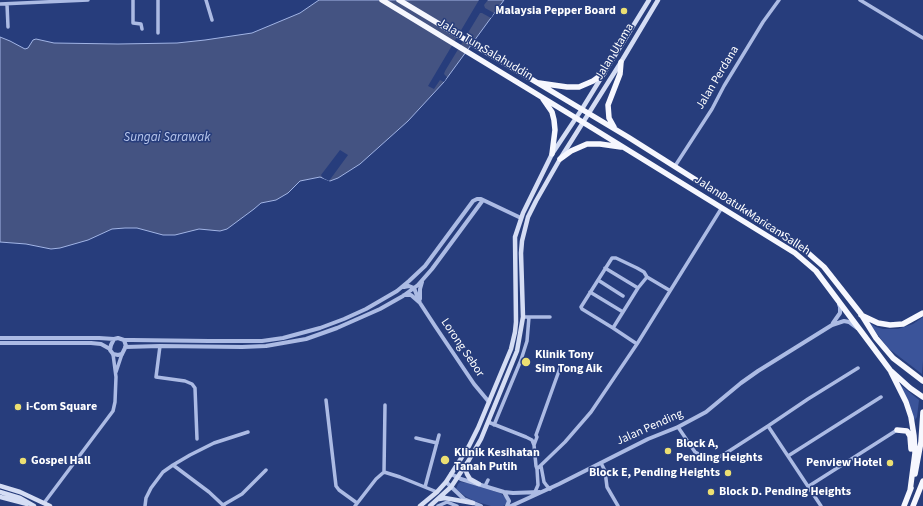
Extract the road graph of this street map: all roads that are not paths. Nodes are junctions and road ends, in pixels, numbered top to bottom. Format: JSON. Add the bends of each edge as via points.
{"nodes":[{"id":1,"x":88,"y":0,"type":"edge"},
{"id":2,"x":133,"y":0,"type":"edge"},
{"id":3,"x":158,"y":0,"type":"edge"},
{"id":4,"x":206,"y":0,"type":"edge"},
{"id":5,"x":382,"y":0,"type":"edge"},
{"id":6,"x":399,"y":0,"type":"edge"},
{"id":7,"x":650,"y":0,"type":"edge"},
{"id":8,"x":658,"y":0,"type":"edge"},
{"id":9,"x":779,"y":0,"type":"edge"},
{"id":10,"x":860,"y":0,"type":"edge"},
{"id":11,"x":44,"y":1,"type":"edge"},
{"id":12,"x":12,"y":2,"type":"edge"},
{"id":13,"x":0,"y":4,"type":"edge"},
{"id":14,"x":7,"y":4,"type":"junction"},
{"id":15,"x":212,"y":20,"type":"dead end"},
{"id":16,"x":8,"y":27,"type":"dead end"},
{"id":17,"x":142,"y":29,"type":"dead end"},
{"id":18,"x":158,"y":32,"type":"dead end"},
{"id":19,"x":923,"y":38,"type":"edge"},
{"id":20,"x":621,"y":62,"type":"junction"},
{"id":21,"x":604,"y":73,"type":"junction"},
{"id":22,"x":537,"y":83,"type":"junction"},
{"id":23,"x":542,"y":98,"type":"junction"},
{"id":24,"x":582,"y":109,"type":"junction"},
{"id":25,"x":589,"y":114,"type":"junction"},
{"id":26,"x":576,"y":118,"type":"junction"},
{"id":27,"x":583,"y":122,"type":"junction"},
{"id":28,"x":619,"y":132,"type":"junction"},
{"id":29,"x":625,"y":148,"type":"junction"},
{"id":30,"x":552,"y":154,"type":"junction"},
{"id":31,"x":560,"y":159,"type":"junction"},
{"id":32,"x":676,"y":166,"type":"junction"},
{"id":33,"x":483,"y":200,"type":"junction"},
{"id":34,"x":721,"y":209,"type":"junction"},
{"id":35,"x":521,"y":218,"type":"junction"},
{"id":36,"x":605,"y":268,"type":"junction"},
{"id":37,"x":647,"y":277,"type":"junction"},
{"id":38,"x":424,"y":278,"type":"junction"},
{"id":39,"x":598,"y":280,"type":"junction"},
{"id":40,"x":414,"y":288,"type":"junction"},
{"id":41,"x":638,"y":288,"type":"junction"},
{"id":42,"x":400,"y":289,"type":"junction"},
{"id":43,"x":670,"y":290,"type":"junction"},
{"id":44,"x":590,"y":292,"type":"junction"},
{"id":45,"x":403,"y":296,"type":"junction"},
{"id":46,"x":623,"y":296,"type":"dead end"},
{"id":47,"x":834,"y":296,"type":"junction"},
{"id":48,"x":420,"y":303,"type":"junction"},
{"id":49,"x":623,"y":312,"type":"junction"},
{"id":50,"x":923,"y":312,"type":"edge"},
{"id":51,"x":861,"y":314,"type":"junction"},
{"id":52,"x":523,"y":317,"type":"junction"},
{"id":53,"x":529,"y":317,"type":"junction"},
{"id":54,"x":550,"y":317,"type":"dead end"},
{"id":55,"x":832,"y":325,"type":"junction"},
{"id":56,"x":613,"y":328,"type":"junction"},
{"id":57,"x":859,"y":330,"type":"junction"},
{"id":58,"x":0,"y":338,"type":"edge"},
{"id":59,"x":114,"y":340,"type":"junction"},
{"id":60,"x":124,"y":340,"type":"junction"},
{"id":61,"x":0,"y":343,"type":"edge"},
{"id":62,"x":637,"y":344,"type":"junction"},
{"id":63,"x":160,"y":346,"type":"junction"},
{"id":64,"x":125,"y":347,"type":"junction"},
{"id":65,"x":110,"y":349,"type":"junction"},
{"id":66,"x":113,"y":354,"type":"junction"},
{"id":67,"x":122,"y":354,"type":"junction"},
{"id":68,"x":560,"y":368,"type":"dead end"},
{"id":69,"x":858,"y":368,"type":"dead end"},
{"id":70,"x":890,"y":370,"type":"junction"},
{"id":71,"x":116,"y":373,"type":"junction"},
{"id":72,"x":923,"y":381,"type":"edge"},
{"id":73,"x":881,"y":397,"type":"dead end"},
{"id":74,"x":923,"y":397,"type":"edge"},
{"id":75,"x":326,"y":400,"type":"dead end"},
{"id":76,"x":489,"y":402,"type":"junction"},
{"id":77,"x":385,"y":405,"type":"dead end"},
{"id":78,"x":923,"y":412,"type":"edge"},
{"id":79,"x":488,"y":422,"type":"junction"},
{"id":80,"x":494,"y":425,"type":"junction"},
{"id":81,"x":768,"y":426,"type":"junction"},
{"id":82,"x":678,"y":427,"type":"junction"},
{"id":83,"x":897,"y":430,"type":"joint"},
{"id":84,"x":248,"y":432,"type":"dead end"},
{"id":85,"x":439,"y":435,"type":"dead end"},
{"id":86,"x":536,"y":435,"type":"junction"},
{"id":87,"x":526,"y":437,"type":"junction"},
{"id":88,"x":197,"y":438,"type":"dead end"},
{"id":89,"x":416,"y":438,"type":"dead end"},
{"id":90,"x":437,"y":442,"type":"junction"},
{"id":91,"x":534,"y":445,"type":"junction"},
{"id":92,"x":788,"y":456,"type":"junction"},
{"id":93,"x":469,"y":460,"type":"junction"},
{"id":94,"x":601,"y":462,"type":"junction"},
{"id":95,"x":173,"y":465,"type":"junction"},
{"id":96,"x":541,"y":466,"type":"junction"},
{"id":97,"x":913,"y":467,"type":"junction"},
{"id":98,"x":537,"y":469,"type":"junction"},
{"id":99,"x":266,"y":470,"type":"dead end"},
{"id":100,"x":384,"y":472,"type":"junction"},
{"id":101,"x":451,"y":474,"type":"junction"},
{"id":102,"x":458,"y":477,"type":"junction"},
{"id":103,"x":488,"y":480,"type":"dead end"},
{"id":104,"x":923,"y":481,"type":"edge"},
{"id":105,"x":446,"y":482,"type":"junction"},
{"id":106,"x":479,"y":484,"type":"junction"},
{"id":107,"x":0,"y":486,"type":"edge"},
{"id":108,"x":485,"y":486,"type":"junction"},
{"id":109,"x":809,"y":486,"type":"junction"},
{"id":110,"x":425,"y":487,"type":"junction"},
{"id":111,"x":451,"y":487,"type":"junction"},
{"id":112,"x":550,"y":489,"type":"junction"},
{"id":113,"x":910,"y":491,"type":"junction"},
{"id":114,"x":0,"y":492,"type":"edge"},
{"id":115,"x":437,"y":492,"type":"junction"},
{"id":116,"x":504,"y":492,"type":"junction"},
{"id":117,"x":536,"y":492,"type":"junction"},
{"id":118,"x":542,"y":492,"type":"junction"},
{"id":119,"x":0,"y":497,"type":"edge"},
{"id":120,"x":439,"y":500,"type":"junction"},
{"id":121,"x":44,"y":503,"type":"junction"},
{"id":122,"x":473,"y":503,"type":"junction"},
{"id":123,"x":32,"y":505,"type":"edge"},
{"id":124,"x":356,"y":505,"type":"edge"},
{"id":125,"x":50,"y":506,"type":"edge"},
{"id":126,"x":145,"y":506,"type":"edge"},
{"id":127,"x":224,"y":506,"type":"edge"},
{"id":128,"x":420,"y":506,"type":"edge"},
{"id":129,"x":430,"y":506,"type":"edge"},
{"id":130,"x":438,"y":506,"type":"edge"},
{"id":131,"x":456,"y":506,"type":"edge"},
{"id":132,"x":479,"y":506,"type":"edge"},
{"id":133,"x":507,"y":506,"type":"edge"},
{"id":134,"x":511,"y":506,"type":"edge"},
{"id":135,"x":618,"y":506,"type":"edge"},
{"id":136,"x":821,"y":506,"type":"edge"},
{"id":137,"x":904,"y":506,"type":"edge"},
{"id":138,"x":913,"y":506,"type":"edge"}],
"edges":[{"from":1,"to":11,"type":"street"},
{"from":2,"to":17,"type":"street","via":[[133,21],[141,24]]},
{"from":3,"to":18,"type":"street"},
{"from":4,"to":15,"type":"street"},
{"from":5,"to":23,"type":"highway","name":"Jalan Tun Salahuddin"},
{"from":6,"to":22,"type":"highway","name":"Jalan Tun Salahuddin"},
{"from":7,"to":21,"type":"main road","name":"Jalan Utama"},
{"from":8,"to":20,"type":"main road","name":"Jalan Utama"},
{"from":9,"to":32,"type":"street","name":"Jalan Perdana"},
{"from":10,"to":19,"type":"street"},
{"from":11,"to":12,"type":"street"},
{"from":12,"to":14,"type":"street"},
{"from":13,"to":14,"type":"street"},
{"from":14,"to":16,"type":"street"},
{"from":20,"to":25,"type":"main road","name":"Jalan Utama"},
{"from":20,"to":28,"type":"highway","via":[[620,74],[608,109],[610,122]]},
{"from":21,"to":22,"type":"highway","via":[[579,87]]},
{"from":21,"to":24,"type":"main road","name":"Jalan Utama"},
{"from":22,"to":24,"type":"highway","name":"Jalan Tun Salahuddin"},
{"from":23,"to":26,"type":"highway","name":"Jalan Tun Salahuddin"},
{"from":23,"to":30,"type":"highway","via":[[552,112],[554,120]]},
{"from":24,"to":25,"type":"highway","name":"Jalan Datuk Marican Salleh"},
{"from":24,"to":26,"type":"main road","name":"Jalan Utama"},
{"from":25,"to":27,"type":"main road","name":"Jalan Utama"},
{"from":25,"to":28,"type":"highway","name":"Jalan Datuk Marican Salleh"},
{"from":26,"to":27,"type":"highway","name":"Jalan Datuk Marican Salleh"},
{"from":26,"to":30,"type":"main road","name":"Jalan Utama"},
{"from":27,"to":29,"type":"highway","name":"Jalan Datuk Marican Salleh"},
{"from":27,"to":31,"type":"main road","name":"Jalan Utama"},
{"from":28,"to":32,"type":"highway","name":"Jalan Datuk Marican Salleh"},
{"from":29,"to":31,"type":"highway","via":[[587,144]]},
{"from":29,"to":34,"type":"highway","name":"Jalan Datuk Marican Salleh"},
{"from":30,"to":35,"type":"main road","name":"Jalan Utama"},
{"from":31,"to":52,"type":"main road","name":"Jalan Utama","via":[[536,201],[523,233]]},
{"from":32,"to":51,"type":"highway","name":"Jalan Datuk Marican Salleh","via":[[799,245],[824,267]]},
{"from":33,"to":35,"type":"street"},
{"from":33,"to":38,"type":"street"},
{"from":33,"to":42,"type":"street","via":[[473,201],[425,266]]},
{"from":34,"to":43,"type":"street"},
{"from":34,"to":47,"type":"highway","name":"Jalan Datuk Marican Salleh","via":[[795,253],[816,271]]},
{"from":35,"to":76,"type":"main road","name":"Jalan Utama","via":[[515,238],[515,332],[511,349]]},
{"from":36,"to":37,"type":"street","via":[[612,258],[616,258],[644,272]]},
{"from":36,"to":39,"type":"street"},
{"from":36,"to":41,"type":"street"},
{"from":37,"to":41,"type":"street"},
{"from":37,"to":43,"type":"street"},
{"from":38,"to":40,"type":"street"},
{"from":38,"to":48,"type":"street","via":[[420,289]]},
{"from":39,"to":44,"type":"street"},
{"from":39,"to":46,"type":"street"},
{"from":40,"to":42,"type":"street","via":[[409,286]]},
{"from":40,"to":45,"type":"street"},
{"from":40,"to":48,"type":"street","name":"Lorong Sebor"},
{"from":41,"to":49,"type":"street"},
{"from":42,"to":60,"type":"street","via":[[344,319],[283,338],[234,341]]},
{"from":43,"to":62,"type":"street"},
{"from":44,"to":49,"type":"street"},
{"from":44,"to":56,"type":"street","via":[[581,308]]},
{"from":45,"to":48,"type":"street","via":[[411,295]]},
{"from":45,"to":63,"type":"street","via":[[347,324],[299,340],[242,347]]},
{"from":47,"to":55,"type":"street","via":[[840,313]]},
{"from":47,"to":57,"type":"highway","name":"Jalan Datuk Marican Salleh"},
{"from":48,"to":76,"type":"street","name":"Lorong Sebor","via":[[474,384]]},
{"from":49,"to":56,"type":"street"},
{"from":50,"to":51,"type":"highway","via":[[903,324],[890,325],[878,323]]},
{"from":51,"to":72,"type":"highway","name":"Jalan Datuk Marican Salleh","via":[[893,358]]},
{"from":52,"to":53,"type":"street"},
{"from":52,"to":79,"type":"main road","name":"Jalan Utama","via":[[517,351]]},
{"from":53,"to":54,"type":"street"},
{"from":53,"to":80,"type":"street","via":[[527,342]]},
{"from":55,"to":57,"type":"street","via":[[849,322]]},
{"from":55,"to":82,"type":"street","name":"Jalan Pending","via":[[746,379],[706,412]]},
{"from":56,"to":62,"type":"street"},
{"from":57,"to":70,"type":"highway","name":"Jalan Datuk Marican Salleh"},
{"from":58,"to":59,"type":"street"},
{"from":59,"to":60,"type":"street"},
{"from":59,"to":65,"type":"street"},
{"from":60,"to":64,"type":"street"},
{"from":61,"to":65,"type":"street","via":[[91,343],[101,344]]},
{"from":62,"to":96,"type":"street","via":[[590,415]]},
{"from":63,"to":64,"type":"street"},
{"from":63,"to":88,"type":"street","via":[[156,377],[185,381],[195,388]]},
{"from":64,"to":67,"type":"street"},
{"from":65,"to":66,"type":"street"},
{"from":66,"to":67,"type":"street"},
{"from":66,"to":71,"type":"street"},
{"from":67,"to":71,"type":"street"},
{"from":68,"to":86,"type":"street"},
{"from":69,"to":81,"type":"street"},
{"from":70,"to":74,"type":"highway","name":"Jalan Datuk Marican Salleh"},
{"from":70,"to":97,"type":"highway","via":[[911,417],[915,453]]},
{"from":71,"to":121,"type":"street","via":[[113,411]]},
{"from":73,"to":92,"type":"street"},
{"from":75,"to":124,"type":"street","via":[[336,486]]},
{"from":76,"to":101,"type":"main road","name":"Jalan Utama","via":[[469,446]]},
{"from":77,"to":100,"type":"street"},
{"from":78,"to":113,"type":"highway","via":[[919,454]]},
{"from":79,"to":80,"type":"street"},
{"from":79,"to":93,"type":"main road","name":"Jalan Utama"},
{"from":80,"to":87,"type":"street"},
{"from":81,"to":82,"type":"street","via":[[714,458],[707,458],[695,452]]},
{"from":81,"to":92,"type":"street"},
{"from":82,"to":94,"type":"street","name":"Jalan Pending"},
{"from":83,"to":97,"type":"highway","via":[[906,431],[910,436]]},
{"from":83,"to":109,"type":"street"},
{"from":84,"to":95,"type":"street","via":[[214,443]]},
{"from":85,"to":90,"type":"street"},
{"from":86,"to":87,"type":"street"},
{"from":86,"to":91,"type":"street"},
{"from":87,"to":91,"type":"street","via":[[532,440]]},
{"from":89,"to":90,"type":"street"},
{"from":90,"to":110,"type":"street"},
{"from":91,"to":98,"type":"street"},
{"from":92,"to":109,"type":"street"},
{"from":93,"to":102,"type":"main road","name":"Jalan Utama"},
{"from":93,"to":106,"type":"main road","via":[[467,474]]},
{"from":94,"to":112,"type":"street","name":"Jalan Pending"},
{"from":94,"to":135,"type":"street","via":[[607,488]]},
{"from":95,"to":126,"type":"street","via":[[163,472],[154,484],[146,498]]},
{"from":95,"to":127,"type":"street"},
{"from":96,"to":98,"type":"street"},
{"from":96,"to":112,"type":"street","via":[[544,482]]},
{"from":97,"to":113,"type":"highway"},
{"from":98,"to":117,"type":"street"},
{"from":99,"to":127,"type":"street","via":[[242,494]]},
{"from":100,"to":110,"type":"street"},
{"from":100,"to":124,"type":"street","via":[[376,478]]},
{"from":101,"to":102,"type":"street","name":"Jalan Pending"},
{"from":101,"to":105,"type":"main road"},
{"from":102,"to":106,"type":"street","name":"Jalan Pending"},
{"from":102,"to":111,"type":"main road"},
{"from":103,"to":108,"type":"street"},
{"from":104,"to":138,"type":"highway"},
{"from":105,"to":111,"type":"street"},
{"from":105,"to":115,"type":"main road"},
{"from":106,"to":108,"type":"street","name":"Jalan Pending"},
{"from":107,"to":121,"type":"main road"},
{"from":108,"to":116,"type":"street","name":"Jalan Pending"},
{"from":109,"to":136,"type":"street"},
{"from":110,"to":115,"type":"street"},
{"from":111,"to":120,"type":"main road"},
{"from":111,"to":122,"type":"street","via":[[464,499]]},
{"from":112,"to":118,"type":"street","name":"Jalan Pending"},
{"from":113,"to":137,"type":"highway"},
{"from":114,"to":123,"type":"main road"},
{"from":115,"to":128,"type":"main road"},
{"from":116,"to":117,"type":"street","name":"Jalan Pending"},
{"from":116,"to":133,"type":"street","via":[[509,501]]},
{"from":117,"to":118,"type":"street","name":"Jalan Pending"},
{"from":118,"to":134,"type":"street"},
{"from":119,"to":123,"type":"main road"},
{"from":120,"to":122,"type":"main road","via":[[445,498]]},
{"from":120,"to":129,"type":"main road"},
{"from":121,"to":125,"type":"main road"},
{"from":122,"to":132,"type":"street"},
{"from":130,"to":131,"type":"street","via":[[447,502]]}]}
